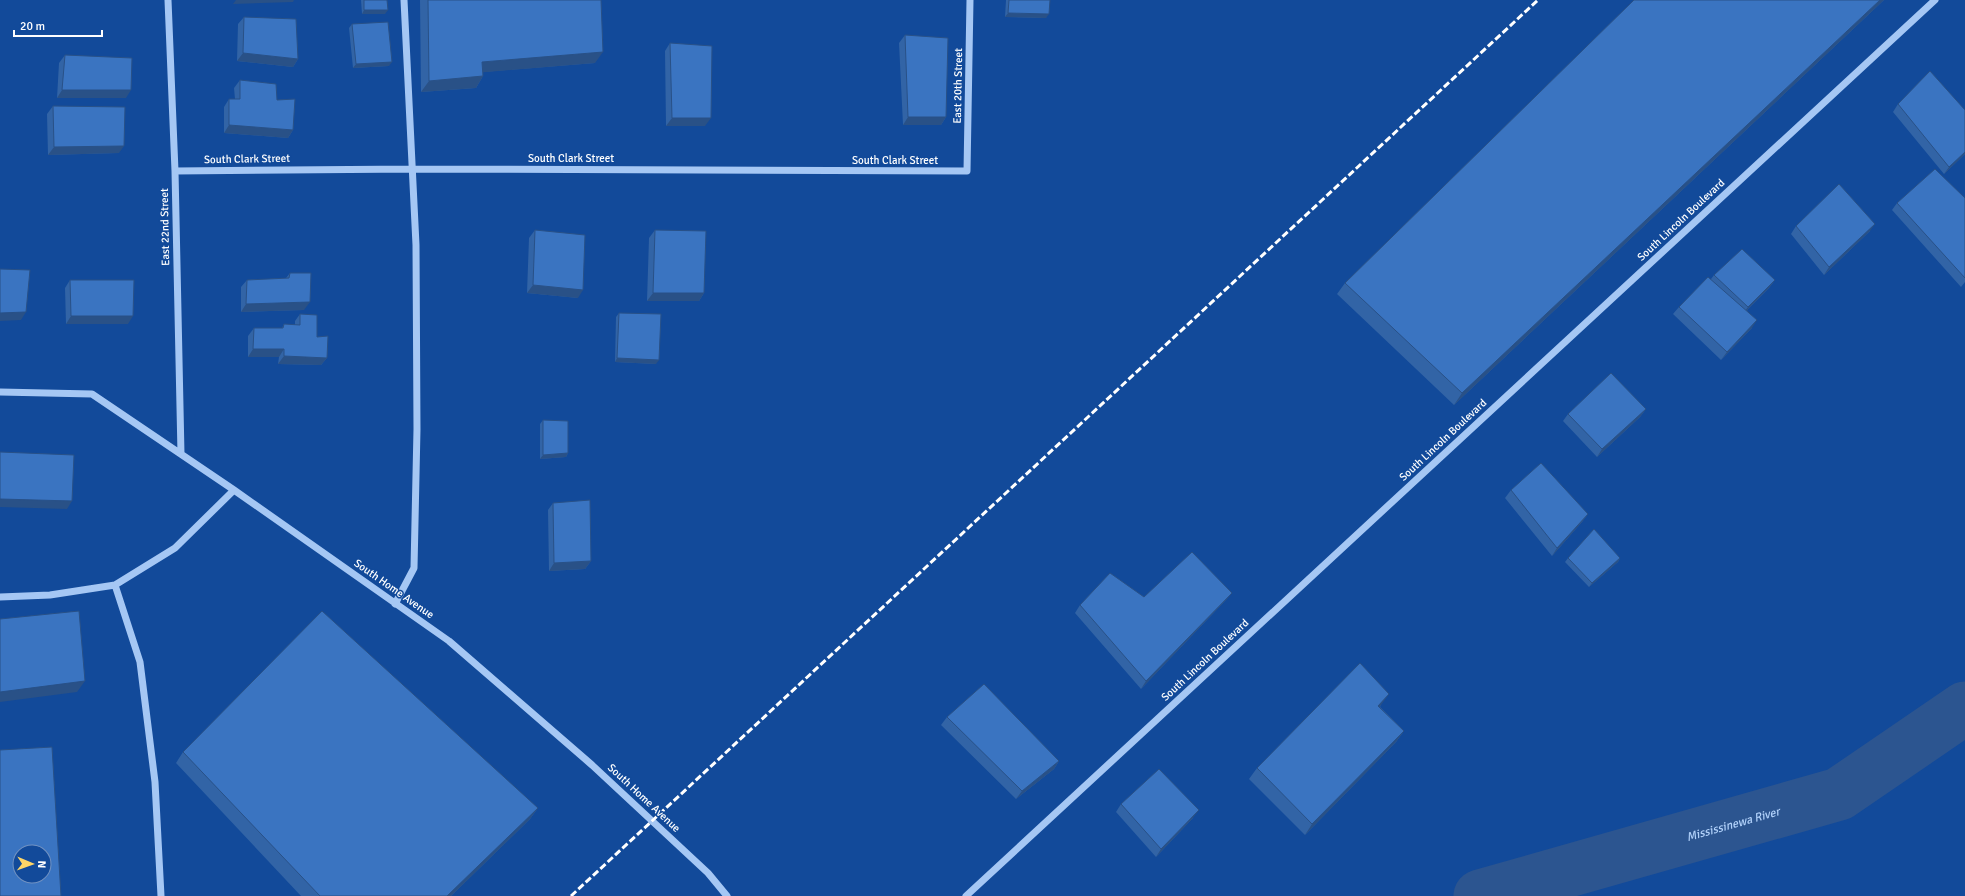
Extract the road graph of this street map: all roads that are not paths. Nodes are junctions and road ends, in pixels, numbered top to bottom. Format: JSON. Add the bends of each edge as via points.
{"nodes":[{"id":1,"x":168,"y":0,"type":"edge"},
{"id":2,"x":404,"y":0,"type":"edge"},
{"id":3,"x":970,"y":0,"type":"edge"},
{"id":4,"x":1935,"y":0,"type":"edge"},
{"id":5,"x":413,"y":169,"type":"junction"},
{"id":6,"x":175,"y":171,"type":"junction"},
{"id":7,"x":967,"y":172,"type":"joint"},
{"id":8,"x":0,"y":392,"type":"edge"},
{"id":9,"x":181,"y":454,"type":"junction"},
{"id":10,"x":234,"y":490,"type":"junction"},
{"id":11,"x":116,"y":585,"type":"junction"},
{"id":12,"x":0,"y":597,"type":"edge"},
{"id":13,"x":395,"y":604,"type":"junction"},
{"id":14,"x":161,"y":896,"type":"edge"},
{"id":15,"x":727,"y":896,"type":"edge"},
{"id":16,"x":966,"y":896,"type":"edge"}],
"edges":[{"from":1,"to":6,"type":"street","name":"East 22nd Street"},
{"from":2,"to":5,"type":"street"},
{"from":3,"to":7,"type":"street","name":"East 20th Street"},
{"from":4,"to":16,"type":"street","name":"South Lincoln Boulevard"},
{"from":5,"to":6,"type":"street","name":"South Clark Street"},
{"from":5,"to":7,"type":"street","name":"South Clark Street"},
{"from":5,"to":13,"type":"street","via":[[417,421],[414,568]]},
{"from":6,"to":9,"type":"street","name":"East 22nd Street"},
{"from":8,"to":9,"type":"street","name":"South Home Avenue","via":[[92,394]]},
{"from":9,"to":10,"type":"street","name":"South Home Avenue"},
{"from":10,"to":11,"type":"street","via":[[175,548]]},
{"from":10,"to":13,"type":"street","name":"South Home Avenue"},
{"from":11,"to":12,"type":"street","via":[[50,595]]},
{"from":11,"to":14,"type":"street","via":[[140,662],[155,782]]},
{"from":13,"to":15,"type":"street","name":"South Home Avenue","via":[[449,641],[592,765],[708,873]]}]}
